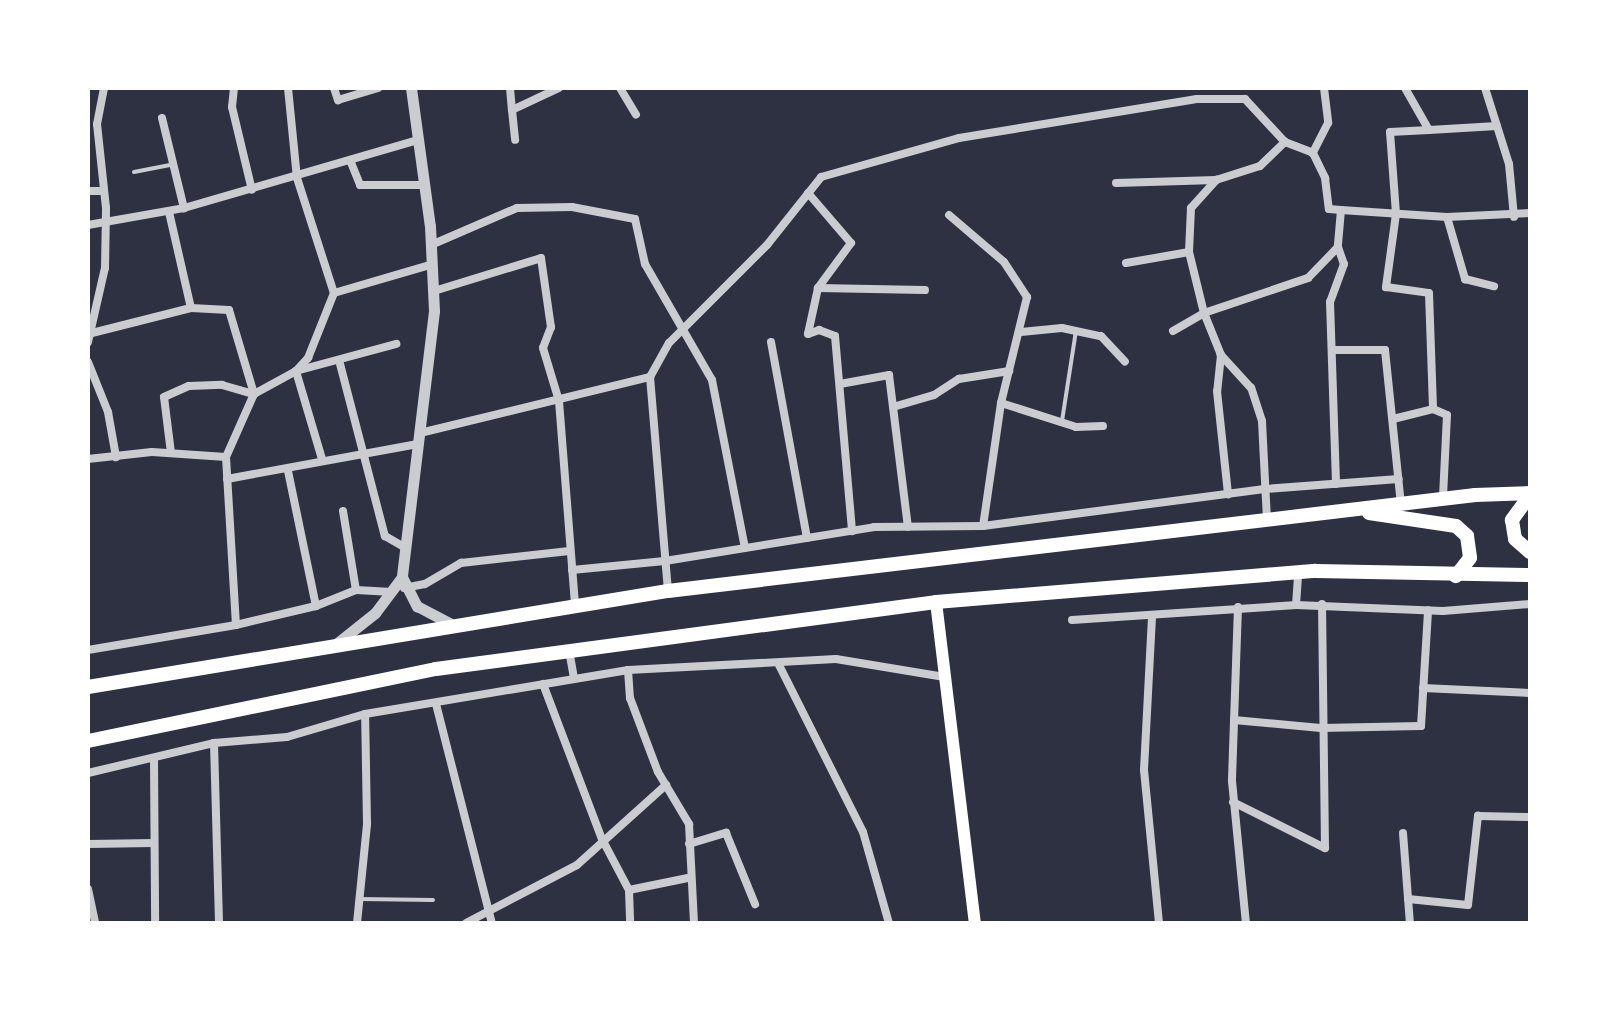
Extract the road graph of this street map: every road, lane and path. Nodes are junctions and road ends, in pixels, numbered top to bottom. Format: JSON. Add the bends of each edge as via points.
{"nodes":[{"id":1,"x":104,"y":88,"type":"edge"},
{"id":2,"x":234,"y":88,"type":"edge"},
{"id":3,"x":288,"y":88,"type":"edge"},
{"id":4,"x":334,"y":88,"type":"edge"},
{"id":5,"x":378,"y":88,"type":"edge"},
{"id":6,"x":411,"y":88,"type":"edge"},
{"id":7,"x":510,"y":88,"type":"edge"},
{"id":8,"x":559,"y":88,"type":"edge"},
{"id":9,"x":620,"y":88,"type":"edge"},
{"id":10,"x":1324,"y":88,"type":"edge"},
{"id":11,"x":1405,"y":88,"type":"edge"},
{"id":12,"x":1485,"y":88,"type":"edge"},
{"id":13,"x":512,"y":110,"type":"junction"},
{"id":14,"x":636,"y":115,"type":"dead end"},
{"id":15,"x":162,"y":118,"type":"dead end"},
{"id":16,"x":1497,"y":126,"type":"junction"},
{"id":17,"x":1429,"y":130,"type":"junction"},
{"id":18,"x":418,"y":140,"type":"junction"},
{"id":19,"x":515,"y":140,"type":"dead end"},
{"id":20,"x":1285,"y":142,"type":"junction"},
{"id":21,"x":1313,"y":153,"type":"junction"},
{"id":22,"x":350,"y":160,"type":"junction"},
{"id":23,"x":173,"y":165,"type":"junction"},
{"id":24,"x":134,"y":172,"type":"dead end"},
{"id":25,"x":297,"y":178,"type":"junction"},
{"id":26,"x":1216,"y":180,"type":"junction"},
{"id":27,"x":1116,"y":183,"type":"dead end"},
{"id":28,"x":425,"y":185,"type":"junction"},
{"id":29,"x":252,"y":190,"type":"junction"},
{"id":30,"x":88,"y":191,"type":"edge"},
{"id":31,"x":103,"y":191,"type":"junction"},
{"id":32,"x":808,"y":193,"type":"junction"},
{"id":33,"x":184,"y":208,"type":"junction"},
{"id":34,"x":1341,"y":210,"type":"junction"},
{"id":35,"x":169,"y":212,"type":"junction"},
{"id":36,"x":1530,"y":213,"type":"edge"},
{"id":37,"x":1396,"y":214,"type":"junction"},
{"id":38,"x":949,"y":215,"type":"dead end"},
{"id":39,"x":1447,"y":217,"type":"junction"},
{"id":40,"x":1514,"y":217,"type":"junction"},
{"id":41,"x":106,"y":224,"type":"junction"},
{"id":42,"x":88,"y":225,"type":"edge"},
{"id":43,"x":431,"y":245,"type":"junction"},
{"id":44,"x":1338,"y":247,"type":"junction"},
{"id":45,"x":1189,"y":252,"type":"junction"},
{"id":46,"x":1126,"y":263,"type":"dead end"},
{"id":47,"x":433,"y":264,"type":"junction"},
{"id":48,"x":1494,"y":286,"type":"dead end"},
{"id":49,"x":818,"y":288,"type":"junction"},
{"id":50,"x":925,"y":290,"type":"dead end"},
{"id":51,"x":434,"y":291,"type":"junction"},
{"id":52,"x":334,"y":293,"type":"junction"},
{"id":53,"x":92,"y":301,"type":"edge"},
{"id":54,"x":191,"y":308,"type":"junction"},
{"id":55,"x":1204,"y":313,"type":"junction"},
{"id":56,"x":681,"y":331,"type":"junction"},
{"id":57,"x":1076,"y":331,"type":"junction"},
{"id":58,"x":1173,"y":331,"type":"dead end"},
{"id":59,"x":1021,"y":332,"type":"junction"},
{"id":60,"x":88,"y":336,"type":"edge"},
{"id":61,"x":771,"y":342,"type":"dead end"},
{"id":62,"x":396,"y":344,"type":"dead end"},
{"id":63,"x":1335,"y":350,"type":"junction"},
{"id":64,"x":1221,"y":355,"type":"junction"},
{"id":65,"x":339,"y":360,"type":"junction"},
{"id":66,"x":88,"y":362,"type":"edge"},
{"id":67,"x":1125,"y":362,"type":"dead end"},
{"id":68,"x":296,"y":371,"type":"junction"},
{"id":69,"x":1009,"y":371,"type":"junction"},
{"id":70,"x":650,"y":377,"type":"junction"},
{"id":71,"x":840,"y":384,"type":"junction"},
{"id":72,"x":92,"y":386,"type":"edge"},
{"id":73,"x":254,"y":394,"type":"junction"},
{"id":74,"x":559,"y":401,"type":"junction"},
{"id":75,"x":1001,"y":403,"type":"junction"},
{"id":76,"x":893,"y":407,"type":"junction"},
{"id":77,"x":1433,"y":409,"type":"junction"},
{"id":78,"x":1393,"y":419,"type":"junction"},
{"id":79,"x":1061,"y":424,"type":"junction"},
{"id":80,"x":1103,"y":426,"type":"dead end"},
{"id":81,"x":419,"y":439,"type":"junction"},
{"id":82,"x":363,"y":452,"type":"junction"},
{"id":83,"x":171,"y":453,"type":"junction"},
{"id":84,"x":116,"y":457,"type":"junction"},
{"id":85,"x":226,"y":457,"type":"junction"},
{"id":86,"x":88,"y":459,"type":"edge"},
{"id":87,"x":322,"y":459,"type":"junction"},
{"id":88,"x":288,"y":471,"type":"junction"},
{"id":89,"x":227,"y":479,"type":"junction"},
{"id":90,"x":1399,"y":479,"type":"junction"},
{"id":91,"x":1336,"y":484,"type":"junction"},
{"id":92,"x":1265,"y":489,"type":"junction"},
{"id":93,"x":1228,"y":494,"type":"junction"},
{"id":94,"x":1530,"y":494,"type":"edge"},
{"id":95,"x":1443,"y":498,"type":"junction"},
{"id":96,"x":1401,"y":504,"type":"junction"},
{"id":97,"x":1350,"y":510,"type":"junction"},
{"id":98,"x":343,"y":511,"type":"dead end"},
{"id":99,"x":1267,"y":520,"type":"junction"},
{"id":100,"x":983,"y":526,"type":"junction"},
{"id":101,"x":908,"y":527,"type":"junction"},
{"id":102,"x":852,"y":531,"type":"junction"},
{"id":103,"x":807,"y":538,"type":"junction"},
{"id":104,"x":406,"y":548,"type":"junction"},
{"id":105,"x":745,"y":548,"type":"junction"},
{"id":106,"x":569,"y":551,"type":"junction"},
{"id":107,"x":1530,"y":552,"type":"edge"},
{"id":108,"x":665,"y":561,"type":"junction"},
{"id":109,"x":572,"y":570,"type":"junction"},
{"id":110,"x":1298,"y":573,"type":"junction"},
{"id":111,"x":1530,"y":575,"type":"edge"},
{"id":112,"x":1456,"y":576,"type":"junction"},
{"id":113,"x":400,"y":585,"type":"junction"},
{"id":114,"x":356,"y":590,"type":"junction"},
{"id":115,"x":668,"y":591,"type":"junction"},
{"id":116,"x":936,"y":602,"type":"junction"},
{"id":117,"x":1322,"y":604,"type":"junction"},
{"id":118,"x":1530,"y":604,"type":"edge"},
{"id":119,"x":1296,"y":605,"type":"junction"},
{"id":120,"x":316,"y":606,"type":"junction"},
{"id":121,"x":575,"y":606,"type":"junction"},
{"id":122,"x":1238,"y":607,"type":"junction"},
{"id":123,"x":1428,"y":610,"type":"junction"},
{"id":124,"x":1152,"y":617,"type":"junction"},
{"id":125,"x":1072,"y":620,"type":"dead end"},
{"id":126,"x":236,"y":625,"type":"junction"},
{"id":127,"x":458,"y":626,"type":"junction"},
{"id":128,"x":331,"y":647,"type":"junction"},
{"id":129,"x":88,"y":650,"type":"edge"},
{"id":130,"x":569,"y":650,"type":"junction"},
{"id":131,"x":778,"y":663,"type":"junction"},
{"id":132,"x":628,"y":670,"type":"junction"},
{"id":133,"x":945,"y":677,"type":"junction"},
{"id":134,"x":574,"y":679,"type":"junction"},
{"id":135,"x":543,"y":684,"type":"junction"},
{"id":136,"x":88,"y":687,"type":"edge"},
{"id":137,"x":1423,"y":688,"type":"junction"},
{"id":138,"x":1530,"y":693,"type":"edge"},
{"id":139,"x":436,"y":704,"type":"junction"},
{"id":140,"x":365,"y":714,"type":"junction"},
{"id":141,"x":1234,"y":720,"type":"junction"},
{"id":142,"x":1321,"y":728,"type":"junction"},
{"id":143,"x":88,"y":741,"type":"edge"},
{"id":144,"x":214,"y":743,"type":"junction"},
{"id":145,"x":154,"y":760,"type":"junction"},
{"id":146,"x":88,"y":773,"type":"edge"},
{"id":147,"x":666,"y":785,"type":"junction"},
{"id":148,"x":1233,"y":802,"type":"junction"},
{"id":149,"x":1530,"y":817,"type":"edge"},
{"id":150,"x":1403,"y":833,"type":"dead end"},
{"id":151,"x":602,"y":839,"type":"junction"},
{"id":152,"x":154,"y":843,"type":"junction"},
{"id":153,"x":88,"y":844,"type":"edge"},
{"id":154,"x":689,"y":844,"type":"junction"},
{"id":155,"x":688,"y":878,"type":"junction"},
{"id":156,"x":88,"y":889,"type":"edge"},
{"id":157,"x":629,"y":890,"type":"junction"},
{"id":158,"x":358,"y":899,"type":"junction"},
{"id":159,"x":1408,"y":899,"type":"junction"},
{"id":160,"x":433,"y":900,"type":"dead end"},
{"id":161,"x":755,"y":904,"type":"dead end"},
{"id":162,"x":487,"y":909,"type":"junction"},
{"id":163,"x":95,"y":923,"type":"edge"},
{"id":164,"x":155,"y":923,"type":"edge"},
{"id":165,"x":219,"y":923,"type":"edge"},
{"id":166,"x":357,"y":923,"type":"edge"},
{"id":167,"x":466,"y":923,"type":"edge"},
{"id":168,"x":492,"y":923,"type":"edge"},
{"id":169,"x":630,"y":923,"type":"edge"},
{"id":170,"x":694,"y":923,"type":"edge"},
{"id":171,"x":889,"y":923,"type":"edge"},
{"id":172,"x":975,"y":923,"type":"edge"},
{"id":173,"x":1159,"y":923,"type":"edge"},
{"id":174,"x":1246,"y":923,"type":"edge"},
{"id":175,"x":1410,"y":923,"type":"edge"}],
"edges":[{"from":1,"to":31,"type":"street","via":[[97,124]]},
{"from":2,"to":29,"type":"street","via":[[232,107]]},
{"from":3,"to":25,"type":"street"},
{"from":4,"to":5,"type":"street","via":[[338,100]]},
{"from":6,"to":18,"type":"street"},
{"from":7,"to":13,"type":"street"},
{"from":8,"to":13,"type":"street"},
{"from":9,"to":14,"type":"street"},
{"from":10,"to":21,"type":"street","via":[[1328,123]]},
{"from":11,"to":17,"type":"street"},
{"from":12,"to":16,"type":"street"},
{"from":13,"to":19,"type":"street"},
{"from":15,"to":23,"type":"street"},
{"from":16,"to":17,"type":"street"},
{"from":16,"to":40,"type":"street","via":[[1509,164]]},
{"from":17,"to":37,"type":"street","via":[[1390,132]]},
{"from":18,"to":22,"type":"street"},
{"from":18,"to":28,"type":"street"},
{"from":20,"to":21,"type":"street"},
{"from":20,"to":26,"type":"street","via":[[1260,166]]},
{"from":20,"to":32,"type":"street","via":[[1245,99],[1197,99],[959,138],[821,177]]},
{"from":21,"to":34,"type":"street","via":[[1325,178],[1329,209]]},
{"from":22,"to":25,"type":"street"},
{"from":22,"to":28,"type":"street","via":[[360,185]]},
{"from":23,"to":24,"type":"lane"},
{"from":23,"to":33,"type":"street"},
{"from":25,"to":29,"type":"street"},
{"from":25,"to":52,"type":"street"},
{"from":26,"to":27,"type":"street"},
{"from":26,"to":45,"type":"street","via":[[1191,208]]},
{"from":28,"to":43,"type":"street"},
{"from":29,"to":33,"type":"street"},
{"from":30,"to":31,"type":"street"},
{"from":31,"to":41,"type":"street"},
{"from":32,"to":49,"type":"street","via":[[851,243]]},
{"from":32,"to":56,"type":"street","via":[[767,245]]},
{"from":33,"to":35,"type":"street"},
{"from":34,"to":37,"type":"street"},
{"from":34,"to":44,"type":"street"},
{"from":35,"to":41,"type":"street"},
{"from":35,"to":54,"type":"street"},
{"from":36,"to":40,"type":"street"},
{"from":37,"to":39,"type":"street"},
{"from":37,"to":77,"type":"street","via":[[1386,287],[1429,293]]},
{"from":38,"to":59,"type":"street","via":[[1004,262],[1027,297]]},
{"from":39,"to":40,"type":"street"},
{"from":39,"to":48,"type":"street","via":[[1465,279]]},
{"from":41,"to":42,"type":"street"},
{"from":41,"to":53,"type":"street","via":[[105,268]]},
{"from":43,"to":47,"type":"street"},
{"from":43,"to":56,"type":"street","via":[[517,208],[572,207],[635,219],[645,264]]},
{"from":44,"to":55,"type":"street","via":[[1308,278]]},
{"from":44,"to":63,"type":"street","via":[[1344,264],[1330,302]]},
{"from":45,"to":46,"type":"street"},
{"from":45,"to":55,"type":"street"},
{"from":47,"to":51,"type":"street"},
{"from":47,"to":52,"type":"street"},
{"from":49,"to":50,"type":"street"},
{"from":49,"to":71,"type":"street","via":[[808,334],[819,330],[835,336]]},
{"from":51,"to":74,"type":"street","via":[[541,258],[551,327],[543,348]]},
{"from":51,"to":81,"type":"street"},
{"from":52,"to":68,"type":"street","via":[[308,358]]},
{"from":53,"to":60,"type":"street"},
{"from":54,"to":60,"type":"street"},
{"from":54,"to":73,"type":"street","via":[[229,310]]},
{"from":55,"to":58,"type":"street"},
{"from":55,"to":64,"type":"street"},
{"from":56,"to":70,"type":"street"},
{"from":56,"to":105,"type":"street","via":[[712,380]]},
{"from":57,"to":59,"type":"street"},
{"from":57,"to":67,"type":"street","via":[[1101,336]]},
{"from":57,"to":79,"type":"lane"},
{"from":59,"to":69,"type":"street"},
{"from":61,"to":103,"type":"street"},
{"from":62,"to":65,"type":"street"},
{"from":63,"to":78,"type":"street","via":[[1385,350]]},
{"from":63,"to":91,"type":"street","via":[[1329,382]]},
{"from":64,"to":92,"type":"street","via":[[1251,388],[1262,421]]},
{"from":64,"to":93,"type":"street","via":[[1217,391]]},
{"from":65,"to":68,"type":"street"},
{"from":65,"to":82,"type":"street"},
{"from":66,"to":72,"type":"street"},
{"from":68,"to":73,"type":"street"},
{"from":68,"to":87,"type":"street"},
{"from":69,"to":75,"type":"street"},
{"from":69,"to":76,"type":"street","via":[[959,379],[934,395]]},
{"from":70,"to":74,"type":"street"},
{"from":70,"to":108,"type":"street"},
{"from":71,"to":76,"type":"street","via":[[889,375]]},
{"from":71,"to":102,"type":"street"},
{"from":72,"to":84,"type":"street"},
{"from":73,"to":83,"type":"street","via":[[200,386],[164,397]]},
{"from":73,"to":85,"type":"street"},
{"from":74,"to":81,"type":"street"},
{"from":74,"to":106,"type":"street"},
{"from":75,"to":79,"type":"street"},
{"from":75,"to":100,"type":"street"},
{"from":76,"to":101,"type":"street"},
{"from":77,"to":78,"type":"street"},
{"from":77,"to":95,"type":"street","via":[[1447,415]]},
{"from":78,"to":90,"type":"street"},
{"from":79,"to":80,"type":"street"},
{"from":81,"to":82,"type":"street"},
{"from":81,"to":104,"type":"street"},
{"from":82,"to":87,"type":"street"},
{"from":82,"to":104,"type":"street","via":[[385,536]]},
{"from":83,"to":84,"type":"street"},
{"from":83,"to":85,"type":"street"},
{"from":84,"to":86,"type":"street"},
{"from":85,"to":89,"type":"street"},
{"from":87,"to":88,"type":"street"},
{"from":88,"to":89,"type":"street"},
{"from":88,"to":120,"type":"street"},
{"from":89,"to":126,"type":"street"},
{"from":90,"to":91,"type":"street"},
{"from":90,"to":96,"type":"street"},
{"from":91,"to":92,"type":"street"},
{"from":92,"to":93,"type":"street"},
{"from":92,"to":99,"type":"street"},
{"from":93,"to":100,"type":"street"},
{"from":94,"to":95,"type":"main road"},
{"from":94,"to":107,"type":"main road","via":[[1512,520],[1515,539]]},
{"from":95,"to":96,"type":"main road"},
{"from":96,"to":97,"type":"main road"},
{"from":97,"to":99,"type":"main road"},
{"from":97,"to":112,"type":"main road","via":[[1456,526],[1467,536],[1470,558]]},
{"from":98,"to":114,"type":"street"},
{"from":99,"to":115,"type":"main road"},
{"from":100,"to":101,"type":"street"},
{"from":101,"to":102,"type":"street"},
{"from":102,"to":103,"type":"street"},
{"from":103,"to":105,"type":"street"},
{"from":104,"to":113,"type":"street"},
{"from":105,"to":108,"type":"street"},
{"from":106,"to":109,"type":"street"},
{"from":106,"to":113,"type":"street","via":[[461,563],[425,584]]},
{"from":108,"to":109,"type":"street"},
{"from":108,"to":115,"type":"street"},
{"from":109,"to":121,"type":"street"},
{"from":110,"to":112,"type":"main road"},
{"from":110,"to":116,"type":"main road"},
{"from":110,"to":119,"type":"street"},
{"from":111,"to":112,"type":"main road"},
{"from":113,"to":114,"type":"street"},
{"from":113,"to":127,"type":"street","via":[[435,619]]},
{"from":113,"to":128,"type":"street","via":[[357,630]]},
{"from":114,"to":120,"type":"street"},
{"from":115,"to":121,"type":"main road"},
{"from":116,"to":130,"type":"main road"},
{"from":116,"to":133,"type":"main road"},
{"from":117,"to":119,"type":"street"},
{"from":117,"to":123,"type":"street"},
{"from":117,"to":142,"type":"street"},
{"from":118,"to":123,"type":"street"},
{"from":119,"to":122,"type":"street"},
{"from":120,"to":126,"type":"street"},
{"from":121,"to":127,"type":"main road"},
{"from":122,"to":124,"type":"street"},
{"from":122,"to":141,"type":"street"},
{"from":123,"to":137,"type":"street"},
{"from":124,"to":125,"type":"street"},
{"from":124,"to":173,"type":"street","via":[[1144,770]]},
{"from":126,"to":129,"type":"street"},
{"from":127,"to":128,"type":"main road"},
{"from":128,"to":136,"type":"main road"},
{"from":130,"to":134,"type":"street"},
{"from":130,"to":143,"type":"main road","via":[[436,669]]},
{"from":131,"to":132,"type":"street"},
{"from":131,"to":133,"type":"street","via":[[836,659]]},
{"from":131,"to":171,"type":"street","via":[[863,832]]},
{"from":132,"to":134,"type":"street"},
{"from":132,"to":147,"type":"street","via":[[630,698]]},
{"from":133,"to":172,"type":"main road"},
{"from":134,"to":135,"type":"street"},
{"from":135,"to":139,"type":"street"},
{"from":135,"to":151,"type":"street"},
{"from":137,"to":138,"type":"street"},
{"from":137,"to":142,"type":"street","via":[[1421,726]]},
{"from":139,"to":140,"type":"street"},
{"from":139,"to":162,"type":"street"},
{"from":140,"to":144,"type":"street","via":[[287,737]]},
{"from":140,"to":158,"type":"street","via":[[367,824]]},
{"from":141,"to":142,"type":"street"},
{"from":141,"to":148,"type":"street"},
{"from":142,"to":148,"type":"street","via":[[1325,848]]},
{"from":144,"to":145,"type":"street"},
{"from":144,"to":165,"type":"street"},
{"from":145,"to":146,"type":"street"},
{"from":145,"to":152,"type":"street"},
{"from":147,"to":151,"type":"street"},
{"from":147,"to":154,"type":"street","via":[[689,824]]},
{"from":148,"to":174,"type":"street"},
{"from":149,"to":159,"type":"street","via":[[1478,816],[1468,905]]},
{"from":150,"to":159,"type":"street"},
{"from":151,"to":157,"type":"street"},
{"from":151,"to":162,"type":"street","via":[[577,865]]},
{"from":152,"to":153,"type":"street"},
{"from":152,"to":164,"type":"street"},
{"from":154,"to":155,"type":"street"},
{"from":154,"to":161,"type":"street","via":[[726,833]]},
{"from":155,"to":157,"type":"street"},
{"from":155,"to":170,"type":"street"},
{"from":156,"to":163,"type":"street"},
{"from":157,"to":169,"type":"street"},
{"from":158,"to":160,"type":"lane"},
{"from":158,"to":166,"type":"street"},
{"from":159,"to":175,"type":"street"},
{"from":162,"to":167,"type":"street"},
{"from":162,"to":168,"type":"street"}]}
